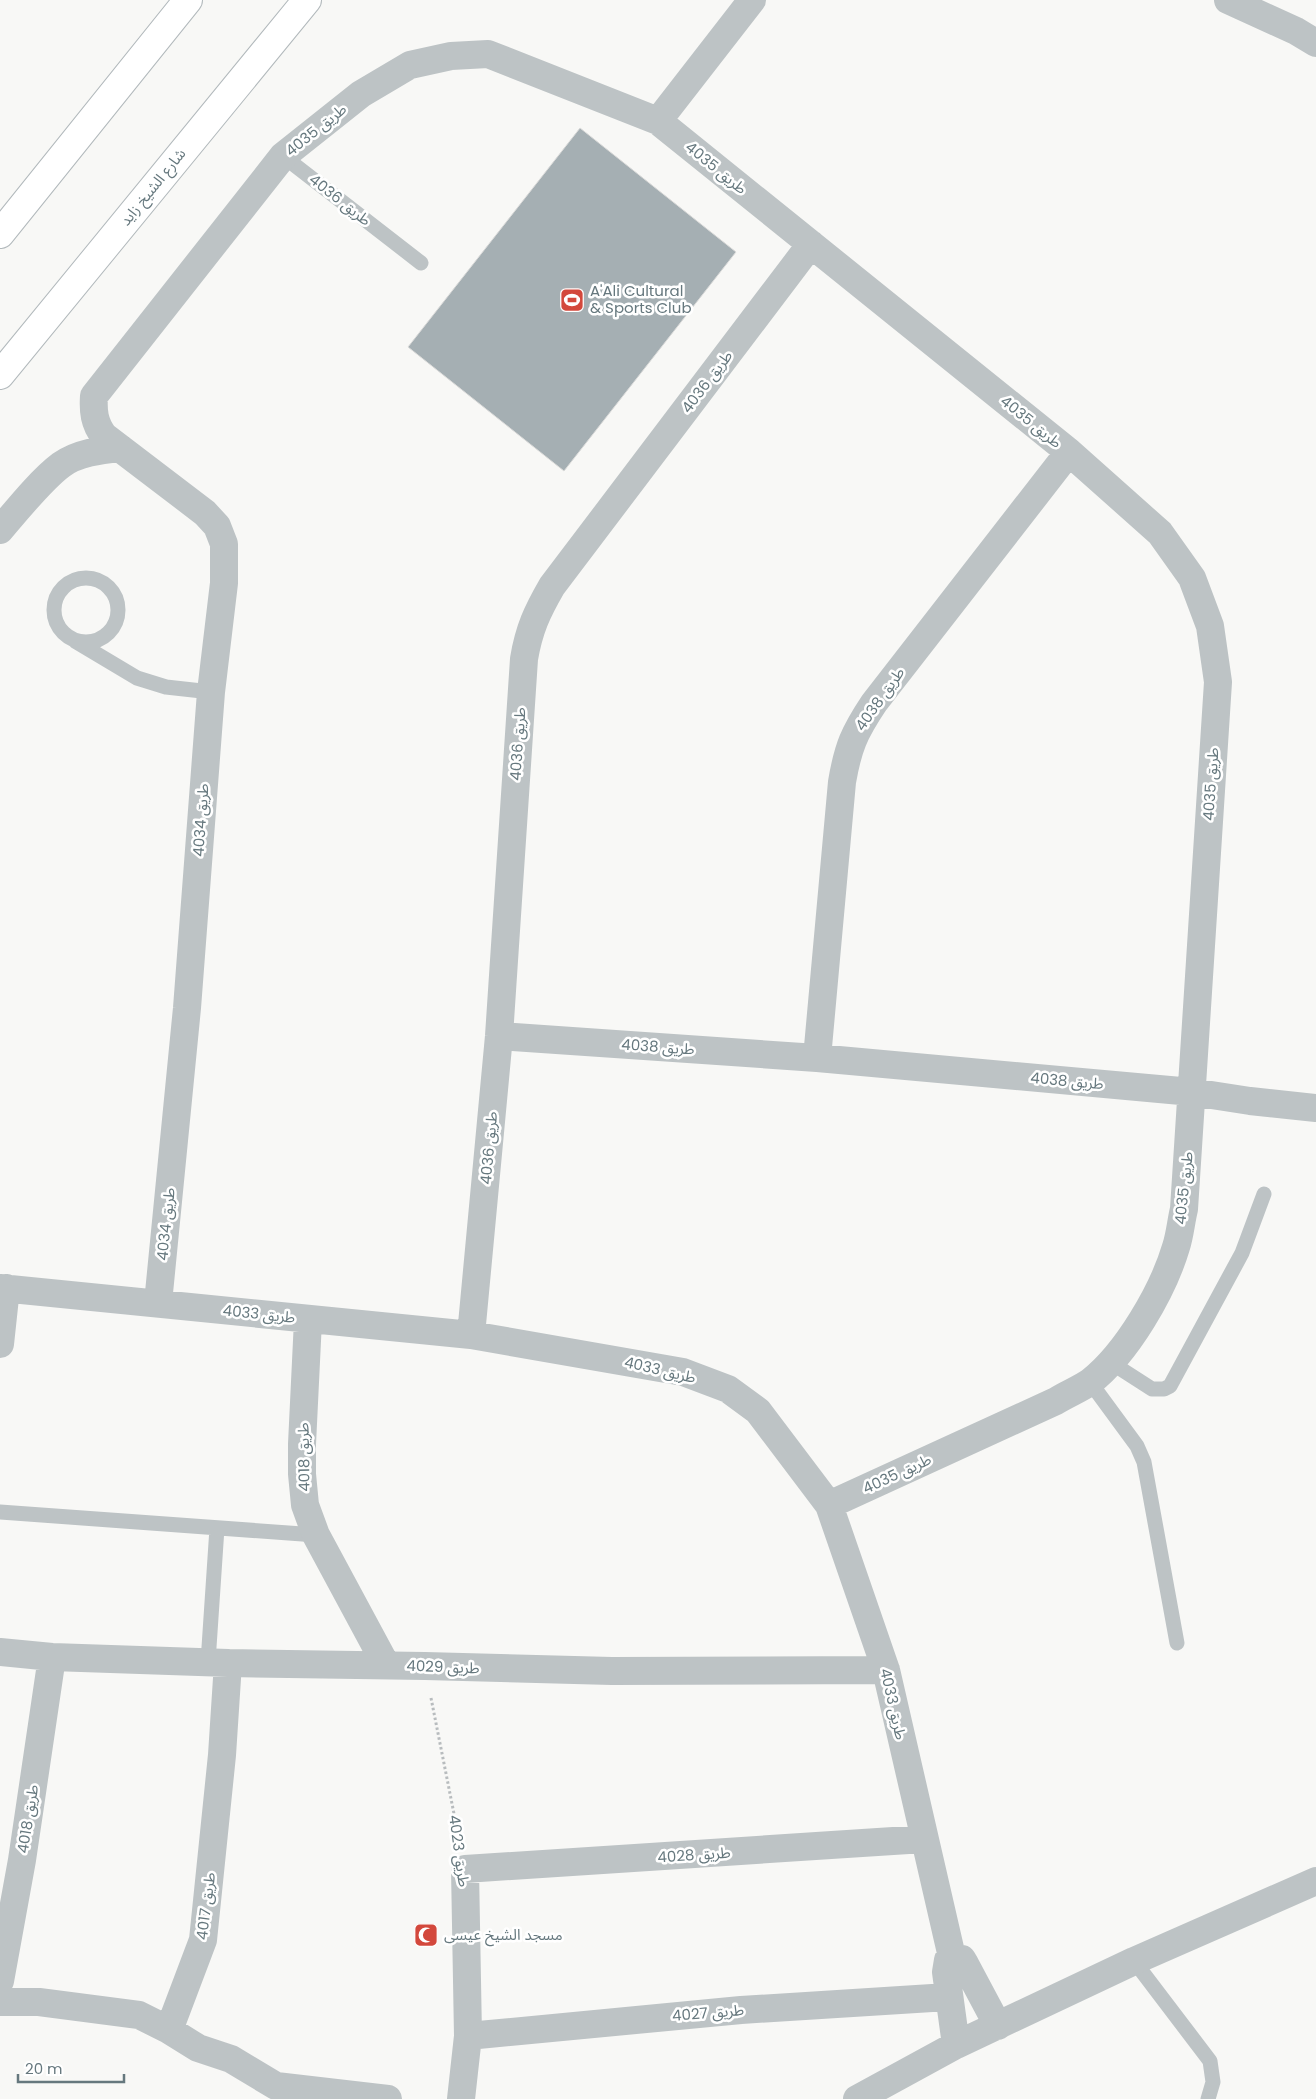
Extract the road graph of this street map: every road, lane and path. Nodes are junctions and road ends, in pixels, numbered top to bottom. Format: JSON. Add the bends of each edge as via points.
{"nodes":[{"id":1,"x":188,"y":0,"type":"edge"},
{"id":2,"x":307,"y":0,"type":"edge"},
{"id":3,"x":752,"y":0,"type":"edge"},
{"id":4,"x":1228,"y":0,"type":"edge"},
{"id":5,"x":1316,"y":43,"type":"edge"},
{"id":6,"x":658,"y":121,"type":"junction"},
{"id":7,"x":283,"y":156,"type":"junction"},
{"id":8,"x":0,"y":234,"type":"edge"},
{"id":9,"x":811,"y":244,"type":"junction"},
{"id":10,"x":421,"y":263,"type":"dead end"},
{"id":11,"x":0,"y":375,"type":"edge"},
{"id":12,"x":94,"y":396,"type":"joint"},
{"id":13,"x":120,"y":448,"type":"junction"},
{"id":14,"x":1069,"y":452,"type":"junction"},
{"id":15,"x":0,"y":530,"type":"edge"},
{"id":16,"x":74,"y":640,"type":"junction"},
{"id":17,"x":211,"y":692,"type":"junction"},
{"id":18,"x":499,"y":1036,"type":"junction"},
{"id":19,"x":817,"y":1058,"type":"junction"},
{"id":20,"x":1192,"y":1092,"type":"junction"},
{"id":21,"x":1316,"y":1108,"type":"edge"},
{"id":22,"x":1264,"y":1194,"type":"dead end"},
{"id":23,"x":3,"y":1288,"type":"edge"},
{"id":24,"x":158,"y":1303,"type":"junction"},
{"id":25,"x":308,"y":1320,"type":"junction"},
{"id":26,"x":471,"y":1335,"type":"junction"},
{"id":27,"x":0,"y":1344,"type":"edge"},
{"id":28,"x":1110,"y":1362,"type":"junction"},
{"id":29,"x":1090,"y":1382,"type":"junction"},
{"id":30,"x":830,"y":1505,"type":"junction"},
{"id":31,"x":0,"y":1512,"type":"edge"},
{"id":32,"x":217,"y":1528,"type":"junction"},
{"id":33,"x":316,"y":1535,"type":"junction"},
{"id":34,"x":1178,"y":1643,"type":"dead end"},
{"id":35,"x":0,"y":1652,"type":"edge"},
{"id":36,"x":52,"y":1657,"type":"junction"},
{"id":37,"x":218,"y":1662,"type":"junction"},
{"id":38,"x":386,"y":1665,"type":"junction"},
{"id":39,"x":425,"y":1666,"type":"junction"},
{"id":40,"x":886,"y":1670,"type":"junction"},
{"id":41,"x":924,"y":1839,"type":"junction"},
{"id":42,"x":465,"y":1869,"type":"junction"},
{"id":43,"x":1316,"y":1880,"type":"edge"},
{"id":44,"x":952,"y":1957,"type":"junction"},
{"id":45,"x":1134,"y":1961,"type":"junction"},
{"id":46,"x":0,"y":1981,"type":"edge"},
{"id":47,"x":948,"y":1998,"type":"junction"},
{"id":48,"x":0,"y":2002,"type":"edge"},
{"id":49,"x":998,"y":2026,"type":"junction"},
{"id":50,"x":170,"y":2030,"type":"junction"},
{"id":51,"x":468,"y":2036,"type":"junction"},
{"id":52,"x":956,"y":2046,"type":"junction"},
{"id":53,"x":388,"y":2099,"type":"edge"},
{"id":54,"x":461,"y":2099,"type":"edge"},
{"id":55,"x":857,"y":2099,"type":"edge"},
{"id":56,"x":1208,"y":2099,"type":"edge"}],
"edges":[{"from":1,"to":8,"type":"main road"},
{"from":2,"to":11,"type":"main road","name":"شارع الشيخ زايد"},
{"from":3,"to":6,"type":"street"},
{"from":4,"to":5,"type":"street"},
{"from":6,"to":7,"type":"street","name":"طريق 4035","via":[[488,54],[451,56],[410,66],[361,94]]},
{"from":6,"to":9,"type":"street","name":"طريق 4035"},
{"from":7,"to":10,"type":"lane","name":"طريق 4036"},
{"from":7,"to":12,"type":"street","name":"طريق 4035"},
{"from":9,"to":14,"type":"street","name":"طريق 4035"},
{"from":9,"to":18,"type":"street","name":"طريق 4036","via":[[552,586],[536,612],[524,659]]},
{"from":12,"to":13,"type":"street","name":"طريق 4034","via":[[94,418],[98,428]]},
{"from":13,"to":15,"type":"street","via":[[92,452],[62,464]]},
{"from":13,"to":17,"type":"street","name":"طريق 4034","via":[[205,514],[217,526],[224,544],[224,583]]},
{"from":14,"to":19,"type":"street","name":"طريق 4038","via":[[874,703],[855,732],[842,782]]},
{"from":14,"to":20,"type":"street","name":"طريق 4035","via":[[1160,533],[1192,578],[1210,626],[1218,682]]},
{"from":16,"to":16,"type":"lane","via":[[99,640],[116,622],[116,598],[98,580],[74,580],[57,598],[54,610],[57,622]]},
{"from":16,"to":17,"type":"lane","via":[[137,678],[166,687]]},
{"from":17,"to":24,"type":"street","name":"طريق 4034","via":[[187,1008]]},
{"from":18,"to":19,"type":"street","name":"طريق 4038"},
{"from":18,"to":26,"type":"street","name":"طريق 4036"},
{"from":19,"to":20,"type":"street","name":"طريق 4038"},
{"from":20,"to":21,"type":"street","name":"طريق 4038"},
{"from":20,"to":28,"type":"street","name":"طريق 4035","via":[[1184,1209],[1176,1247],[1140,1324]]},
{"from":22,"to":28,"type":"lane","via":[[1238,1260],[1170,1386],[1152,1389]]},
{"from":23,"to":24,"type":"street","name":"طريق 4033"},
{"from":23,"to":27,"type":"street"},
{"from":24,"to":25,"type":"street","name":"طريق 4033"},
{"from":25,"to":26,"type":"street","name":"طريق 4033"},
{"from":25,"to":33,"type":"street","name":"طريق 4018","via":[[302,1474],[305,1505]]},
{"from":26,"to":30,"type":"street","name":"طريق 4033","via":[[683,1372],[728,1389],[758,1411]]},
{"from":28,"to":29,"type":"street","name":"طريق 4035"},
{"from":29,"to":30,"type":"street","name":"طريق 4035","via":[[1056,1401]]},
{"from":29,"to":34,"type":"lane","via":[[1137,1446],[1144,1462]]},
{"from":30,"to":40,"type":"street","name":"طريق 4033"},
{"from":31,"to":32,"type":"lane"},
{"from":32,"to":33,"type":"lane"},
{"from":32,"to":37,"type":"lane"},
{"from":33,"to":38,"type":"street","name":"طريق 4018"},
{"from":35,"to":36,"type":"street","name":"طريق 4029"},
{"from":36,"to":37,"type":"street","name":"طريق 4029"},
{"from":36,"to":46,"type":"street","name":"طريق 4018","via":[[22,1860]]},
{"from":37,"to":38,"type":"street","name":"طريق 4029"},
{"from":37,"to":50,"type":"street","name":"طريق 4017","via":[[222,1755],[203,1940]]},
{"from":38,"to":39,"type":"street","name":"طريق 4029"},
{"from":39,"to":40,"type":"street","name":"طريق 4029","via":[[612,1671]]},
{"from":39,"to":42,"type":"path","name":"طريق 4023"},
{"from":40,"to":41,"type":"street","name":"طريق 4033"},
{"from":41,"to":42,"type":"street","name":"طريق 4028"},
{"from":41,"to":44,"type":"street","name":"طريق 4033"},
{"from":42,"to":51,"type":"street","name":"طريق 4023"},
{"from":43,"to":45,"type":"street"},
{"from":44,"to":47,"type":"street","name":"طريق 4033","via":[[946,1965]]},
{"from":44,"to":49,"type":"street","via":[[962,1959],[966,1964]]},
{"from":45,"to":49,"type":"street"},
{"from":45,"to":56,"type":"lane","via":[[1210,2061],[1213,2082]]},
{"from":47,"to":51,"type":"street","name":"طريق 4027","via":[[741,2010]]},
{"from":47,"to":52,"type":"street","name":"طريق 4033"},
{"from":48,"to":50,"type":"street","via":[[39,2002],[140,2016]]},
{"from":49,"to":52,"type":"street"},
{"from":50,"to":53,"type":"street","via":[[198,2048],[231,2059],[276,2086]]},
{"from":51,"to":54,"type":"street","name":"طريق 4023"},
{"from":52,"to":55,"type":"street"}]}
